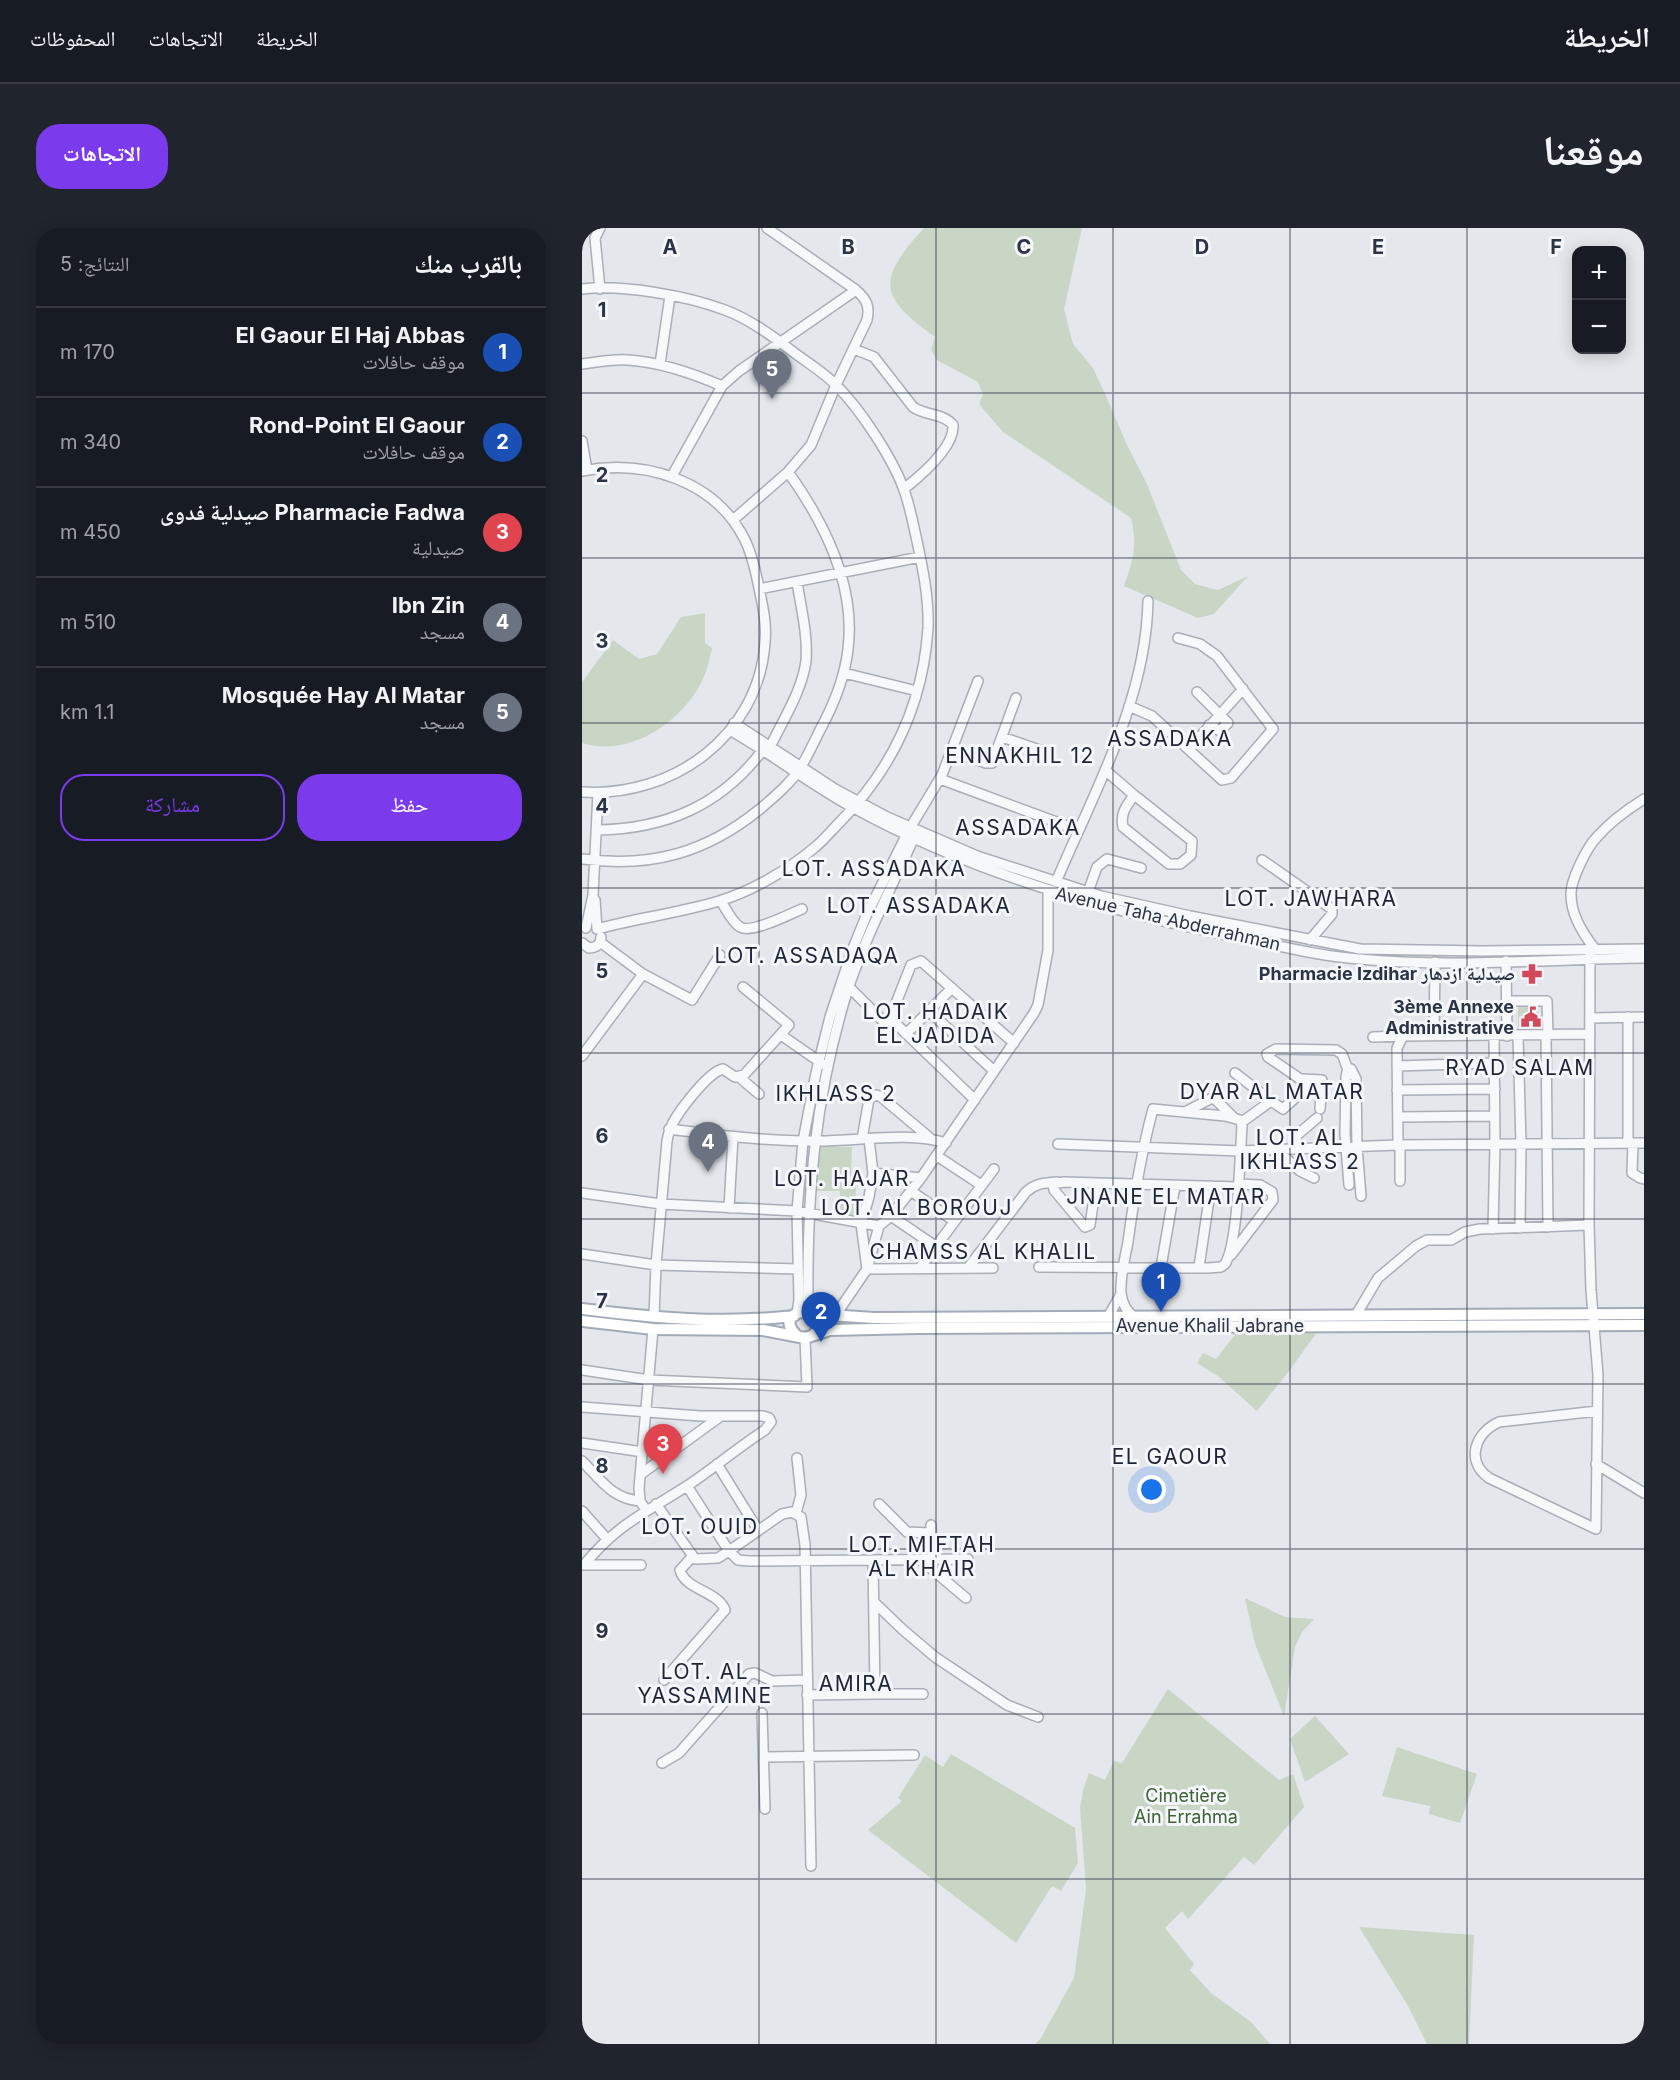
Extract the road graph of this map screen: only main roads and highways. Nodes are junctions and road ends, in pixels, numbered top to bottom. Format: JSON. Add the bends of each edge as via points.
{"nodes":[{"id":1,"x":582,"y":1309,"type":"edge"},
{"id":2,"x":795,"y":1314,"type":"junction"},
{"id":3,"x":813,"y":1314,"type":"junction"},
{"id":4,"x":1644,"y":1314,"type":"edge"},
{"id":5,"x":1349,"y":1318,"type":"junction"},
{"id":6,"x":1594,"y":1318,"type":"junction"},
{"id":7,"x":582,"y":1321,"type":"edge"},
{"id":8,"x":654,"y":1323,"type":"junction"},
{"id":9,"x":1644,"y":1325,"type":"edge"},
{"id":10,"x":805,"y":1336,"type":"junction"}],
"edges":[{"from":1,"to":8,"type":"main road","name":"Avenue Khalil Jabrane"},
{"from":2,"to":3,"type":"main road"},
{"from":2,"to":8,"type":"main road","name":"Avenue Khalil Jabrane","via":[[764,1319]]},
{"from":2,"to":10,"type":"main road","via":[[793,1332]]},
{"from":3,"to":5,"type":"main road","name":"Avenue Khalil Jabrane","via":[[874,1318]]},
{"from":3,"to":10,"type":"main road","via":[[818,1323],[816,1332]]},
{"from":4,"to":6,"type":"main road","name":"Avenue Khalil Jabrane"},
{"from":5,"to":6,"type":"main road","name":"Avenue Khalil Jabrane"},
{"from":5,"to":10,"type":"main road","name":"Avenue Khalil Jabrane","via":[[875,1328],[830,1330]]},
{"from":6,"to":9,"type":"main road","name":"Avenue Khalil Jabrane"},
{"from":7,"to":8,"type":"main road","name":"Avenue Khalil Jabrane"},
{"from":8,"to":10,"type":"main road","name":"Avenue Khalil Jabrane"}]}
